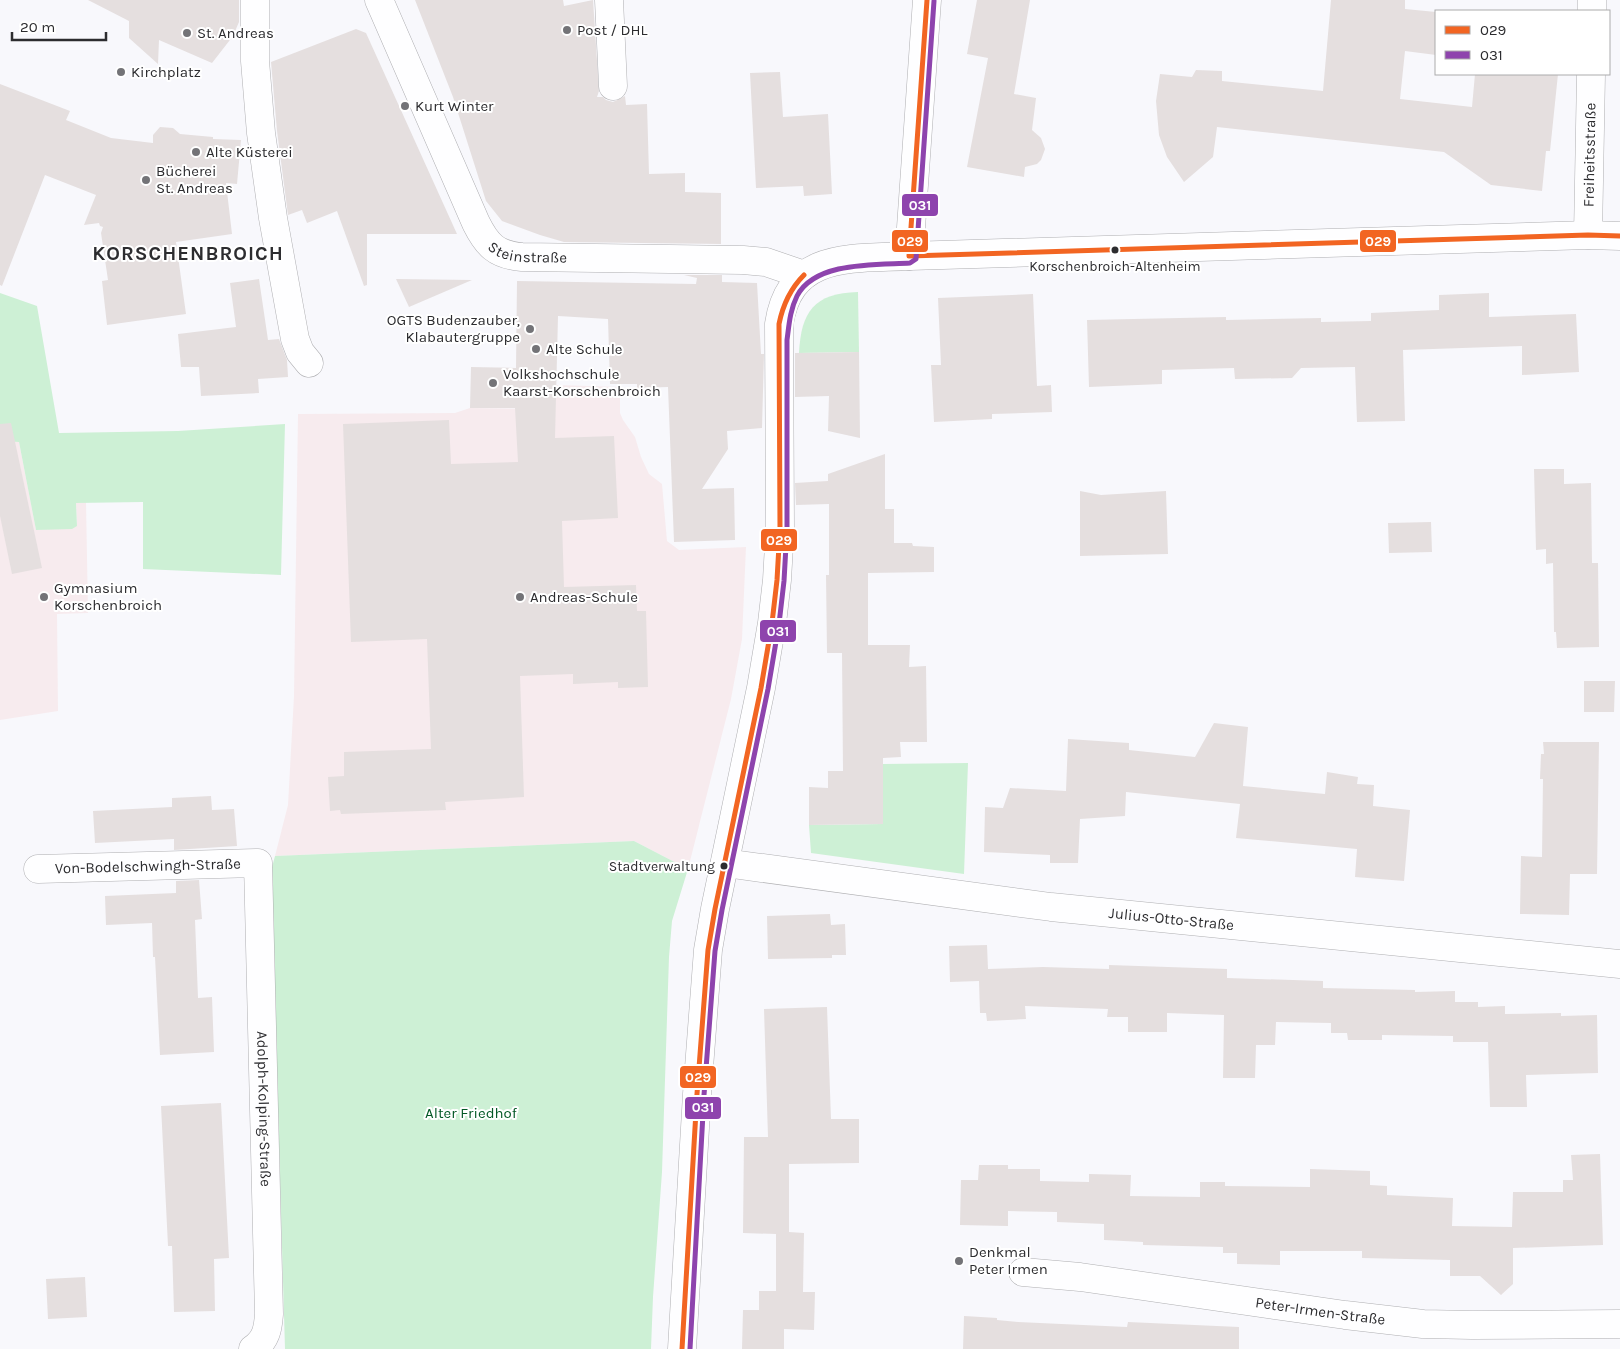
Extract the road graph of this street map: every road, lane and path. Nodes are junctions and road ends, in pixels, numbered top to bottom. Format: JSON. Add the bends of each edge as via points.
{"nodes":[{"id":1,"x":255,"y":0,"type":"edge"},
{"id":2,"x":379,"y":0,"type":"edge"},
{"id":3,"x":609,"y":0,"type":"edge"},
{"id":4,"x":927,"y":0,"type":"edge"},
{"id":5,"x":1591,"y":75,"type":"edge"},
{"id":6,"x":613,"y":86,"type":"dead end"},
{"id":7,"x":1588,"y":235,"type":"junction"},
{"id":8,"x":1620,"y":236,"type":"edge"},
{"id":9,"x":910,"y":256,"type":"junction"},
{"id":10,"x":804,"y":275,"type":"junction"},
{"id":11,"x":309,"y":363,"type":"dead end"},
{"id":12,"x":258,"y":863,"type":"joint"},
{"id":13,"x":725,"y":863,"type":"junction"},
{"id":14,"x":38,"y":869,"type":"dead end"},
{"id":15,"x":1620,"y":964,"type":"edge"},
{"id":16,"x":1023,"y":1272,"type":"dead end"},
{"id":17,"x":1620,"y":1324,"type":"edge"},
{"id":18,"x":253,"y":1349,"type":"edge"},
{"id":19,"x":682,"y":1349,"type":"edge"}],
"edges":[{"from":1,"to":11,"type":"street","via":[[255,61],[273,218],[295,339]]},
{"from":2,"to":10,"type":"street","name":"Steinstraße","via":[[476,223],[497,251],[533,258],[743,260],[766,262]]},
{"from":3,"to":6,"type":"street"},
{"from":4,"to":9,"type":"street"},
{"from":5,"to":7,"type":"street","name":"Freiheitsstraße"},
{"from":7,"to":8,"type":"street"},
{"from":7,"to":9,"type":"street"},
{"from":9,"to":10,"type":"street","via":[[838,261],[824,264]]},
{"from":10,"to":13,"type":"street","via":[[791,289],[779,324],[780,528],[776,590],[761,688]]},
{"from":12,"to":14,"type":"street","name":"Von-Bodelschwingh-Straße"},
{"from":12,"to":18,"type":"street","name":"Adolph-Kolping-Straße","via":[[269,1314],[268,1330]]},
{"from":13,"to":15,"type":"street","name":"Julius-Otto-Straße","via":[[1051,907]]},
{"from":13,"to":19,"type":"street","via":[[705,980]]},
{"from":16,"to":17,"type":"street","name":"Peter-Irmen-Straße","via":[[1404,1322]]}]}
